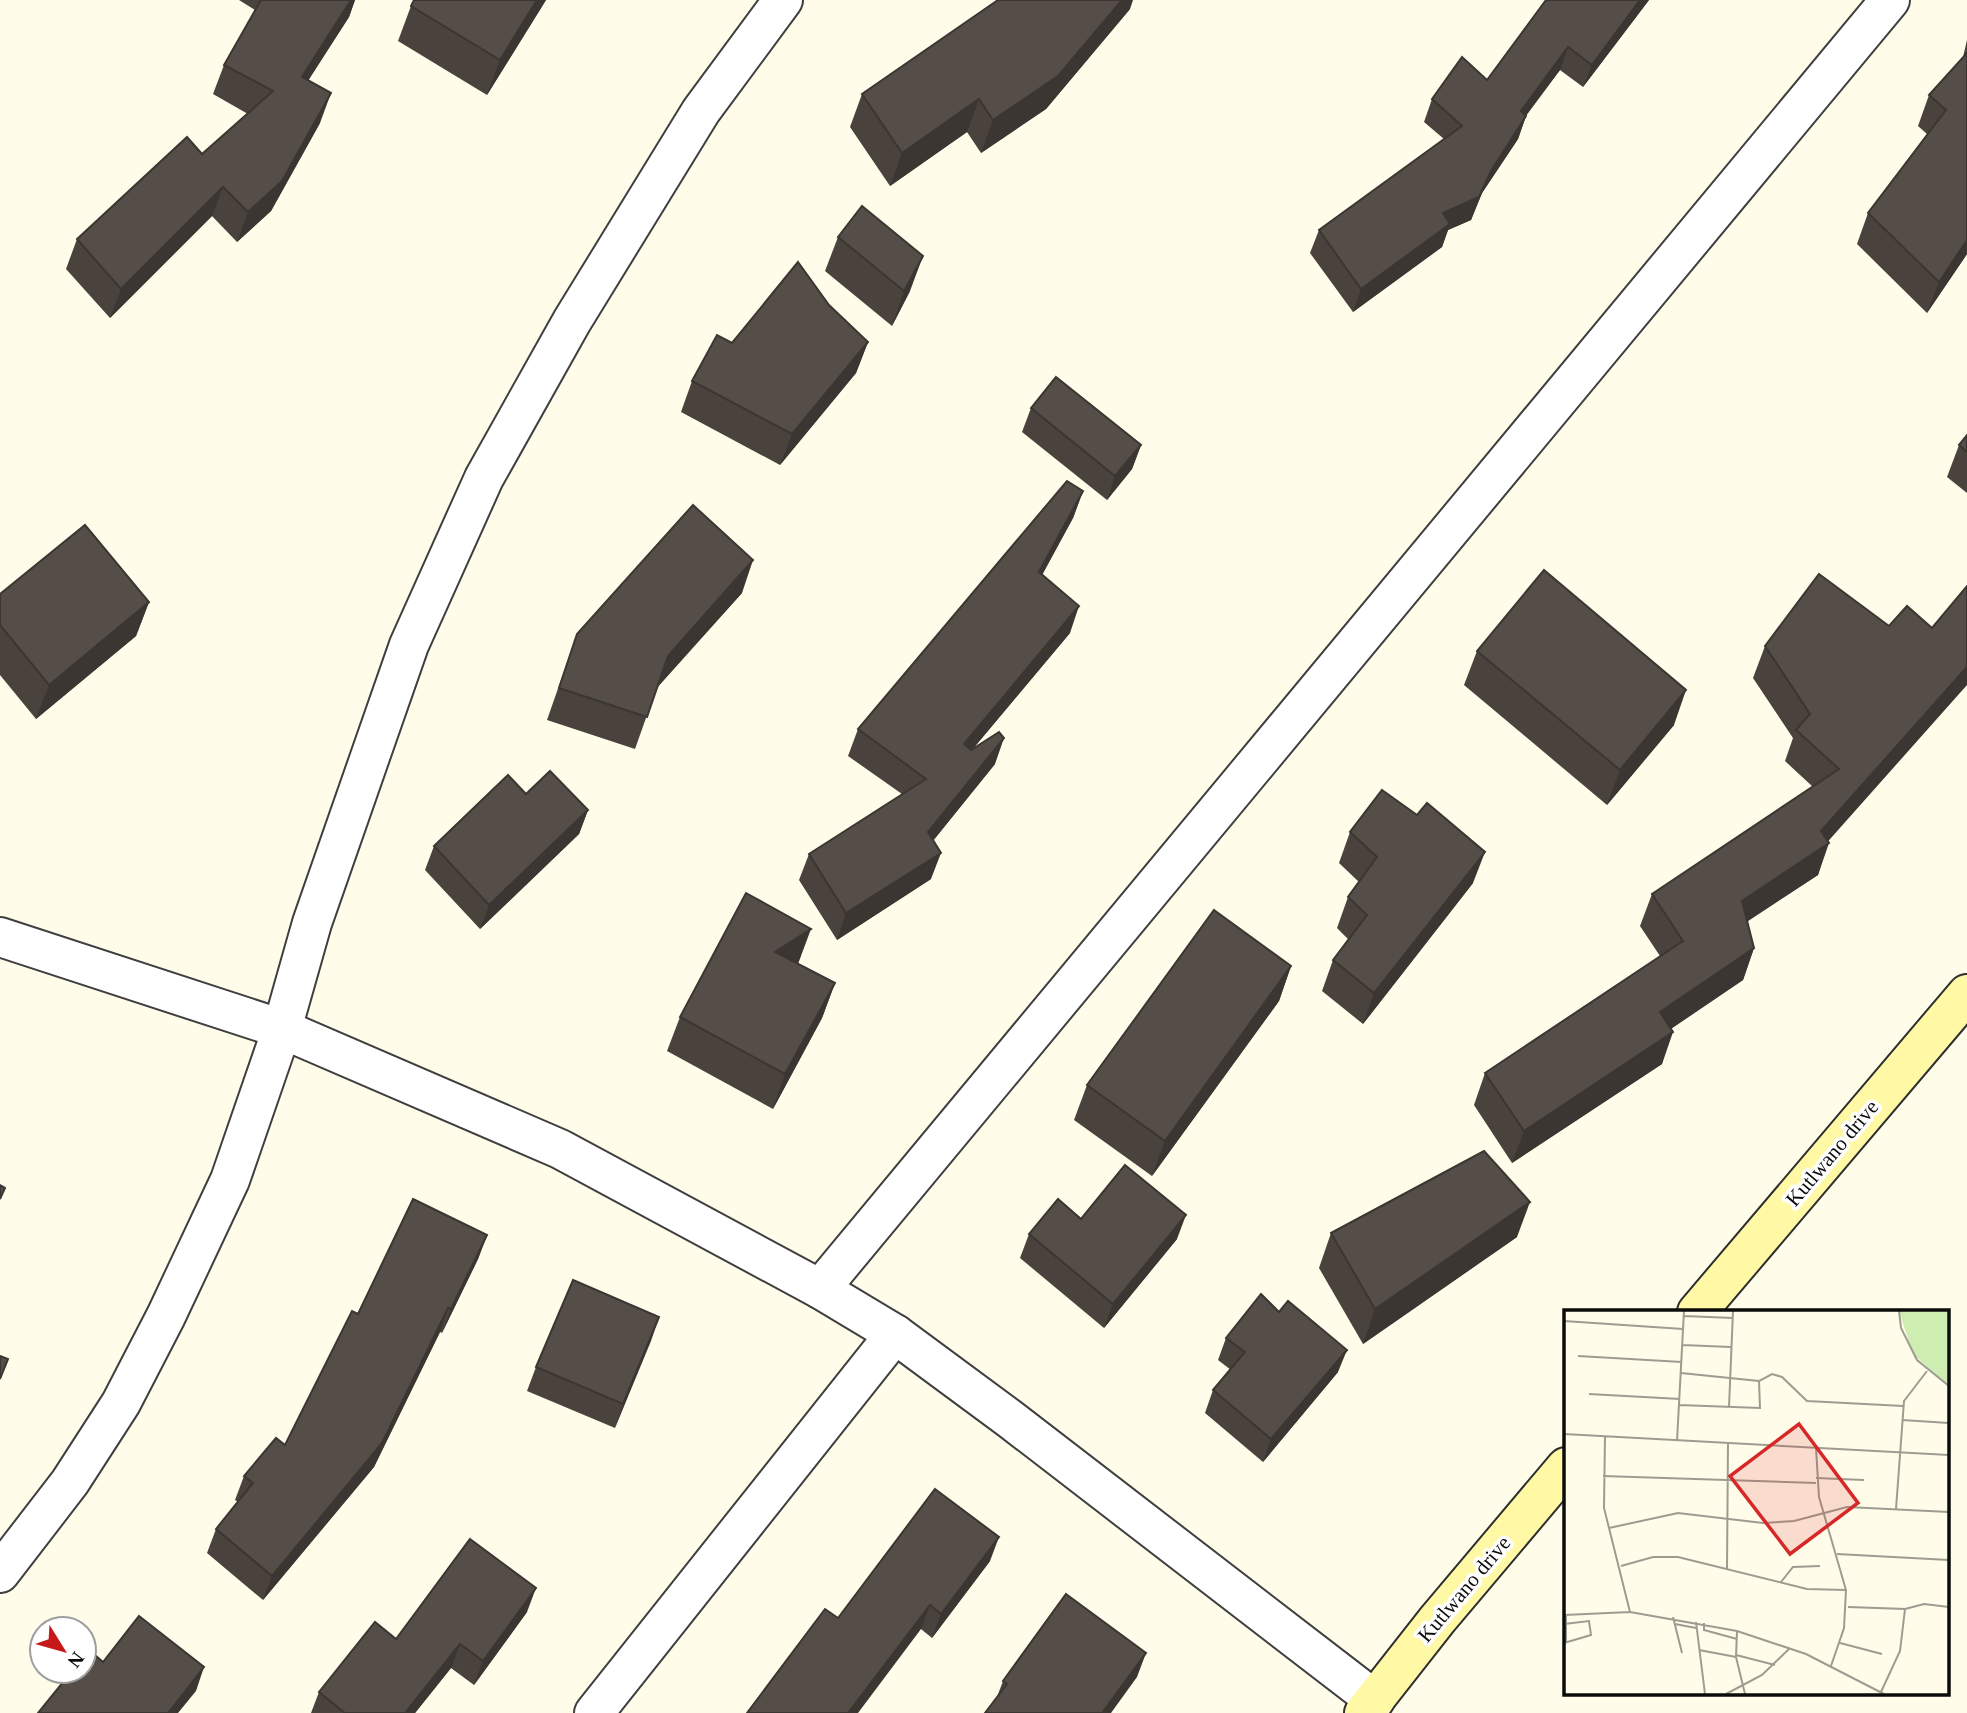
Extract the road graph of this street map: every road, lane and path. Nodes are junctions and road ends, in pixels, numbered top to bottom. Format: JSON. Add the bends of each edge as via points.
{"nodes":[{"id":1,"x":783,"y":0,"type":"edge"},
{"id":2,"x":1890,"y":0,"type":"edge"},
{"id":3,"x":0,"y":937,"type":"edge"},
{"id":4,"x":1967,"y":994,"type":"edge"},
{"id":5,"x":282,"y":1029,"type":"junction"},
{"id":6,"x":820,"y":1289,"type":"junction"},
{"id":7,"x":1699,"y":1310,"type":"edge"},
{"id":8,"x":895,"y":1334,"type":"junction"},
{"id":9,"x":1564,"y":1469,"type":"edge"},
{"id":10,"x":0,"y":1573,"type":"edge"},
{"id":11,"x":1370,"y":1706,"type":"edge"},
{"id":12,"x":594,"y":1713,"type":"edge"}],
"edges":[{"from":1,"to":5,"type":"street","via":[[701,111],[572,321],[484,478],[409,645],[312,923]]},
{"from":2,"to":6,"type":"street"},
{"from":3,"to":5,"type":"street"},
{"from":4,"to":7,"type":"street","name":"Kutlwano drive"},
{"from":5,"to":6,"type":"street","via":[[560,1149]]},
{"from":5,"to":10,"type":"street","via":[[230,1180],[121,1403],[70,1482]]},
{"from":6,"to":8,"type":"street"},
{"from":8,"to":11,"type":"street","via":[[1010,1419]]},
{"from":8,"to":12,"type":"street"},
{"from":9,"to":11,"type":"street","name":"Kutlwano drive"}]}
